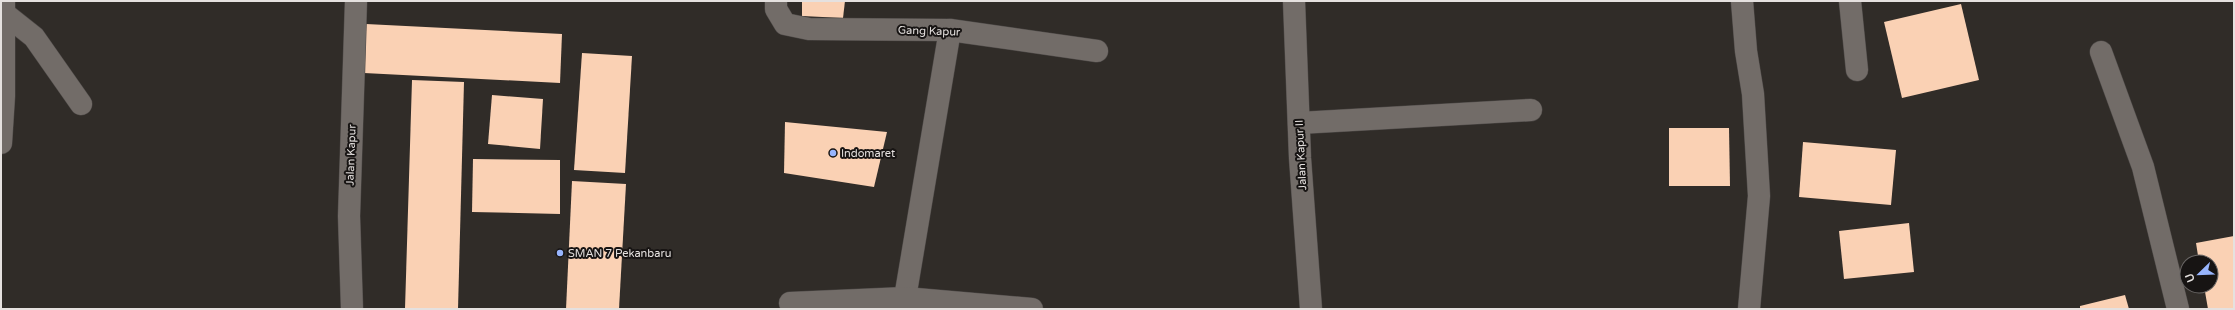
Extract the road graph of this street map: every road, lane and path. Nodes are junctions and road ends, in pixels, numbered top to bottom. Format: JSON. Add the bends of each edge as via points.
{"nodes":[{"id":1,"x":356,"y":1,"type":"edge"},
{"id":2,"x":776,"y":1,"type":"edge"},
{"id":3,"x":1294,"y":1,"type":"edge"},
{"id":4,"x":1742,"y":1,"type":"edge"},
{"id":5,"x":1850,"y":1,"type":"edge"},
{"id":6,"x":4,"y":7,"type":"edge"},
{"id":7,"x":950,"y":30,"type":"junction"},
{"id":8,"x":1097,"y":51,"type":"dead end"},
{"id":9,"x":2101,"y":52,"type":"dead end"},
{"id":10,"x":1857,"y":70,"type":"dead end"},
{"id":11,"x":81,"y":104,"type":"dead end"},
{"id":12,"x":1531,"y":110,"type":"dead end"},
{"id":13,"x":1299,"y":123,"type":"junction"},
{"id":14,"x":1,"y":143,"type":"edge"},
{"id":15,"x":905,"y":298,"type":"junction"},
{"id":16,"x":790,"y":303,"type":"dead end"},
{"id":17,"x":352,"y":309,"type":"edge"},
{"id":18,"x":1032,"y":309,"type":"edge"},
{"id":19,"x":1311,"y":309,"type":"edge"},
{"id":20,"x":1749,"y":309,"type":"edge"},
{"id":21,"x":2178,"y":309,"type":"edge"}],
"edges":[{"from":1,"to":17,"type":"street","name":"Jalan Kapur","via":[[349,216]]},
{"from":2,"to":7,"type":"street","name":"Gang Kapur","via":[[776,9],[785,24],[809,29]]},
{"from":3,"to":13,"type":"street","name":"Jalan Kapur II"},
{"from":4,"to":20,"type":"street","via":[[1753,94],[1759,196]]},
{"from":5,"to":10,"type":"street"},
{"from":6,"to":11,"type":"street","via":[[34,37]]},
{"from":6,"to":14,"type":"street"},
{"from":7,"to":8,"type":"street","name":"Gang Kapur"},
{"from":7,"to":15,"type":"street"},
{"from":9,"to":21,"type":"street","via":[[2143,167]]},
{"from":12,"to":13,"type":"street"},
{"from":13,"to":19,"type":"street","name":"Jalan Kapur II"},
{"from":15,"to":16,"type":"street"},
{"from":15,"to":18,"type":"street"}]}
